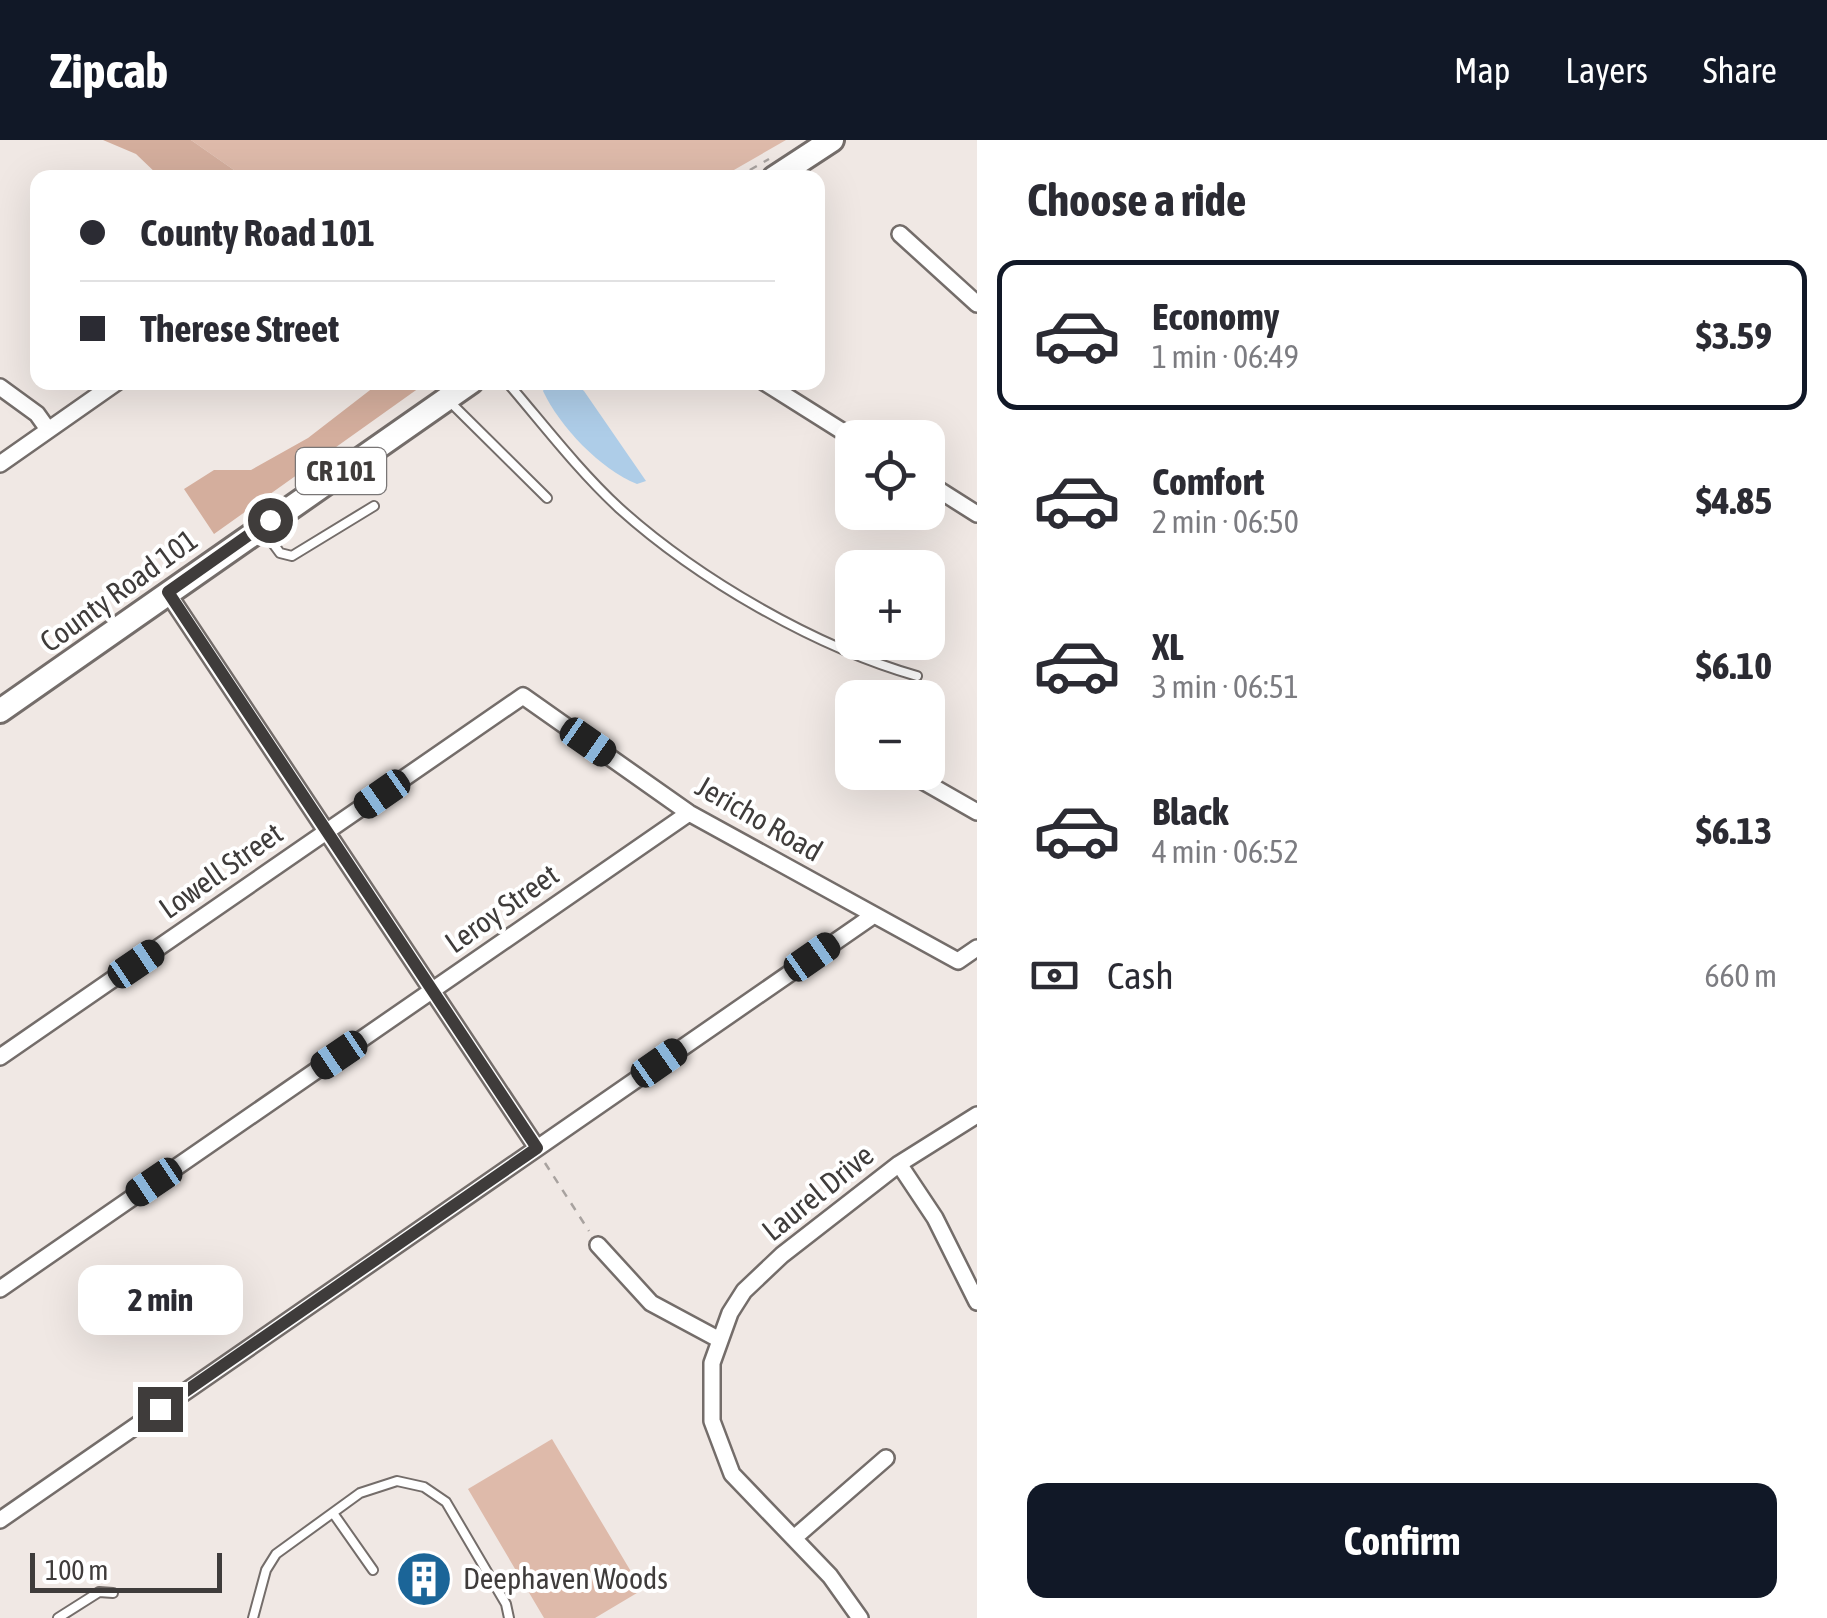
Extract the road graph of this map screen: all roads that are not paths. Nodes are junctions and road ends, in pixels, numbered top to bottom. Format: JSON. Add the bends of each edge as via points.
{"nodes":[{"id":1,"x":832,"y":140,"type":"edge"},
{"id":2,"x":771,"y":168,"type":"edge"},
{"id":3,"x":900,"y":234,"type":"dead end"},
{"id":4,"x":977,"y":304,"type":"edge"},
{"id":5,"x":0,"y":387,"type":"edge"},
{"id":6,"x":106,"y":390,"type":"edge"},
{"id":7,"x":460,"y":390,"type":"edge"},
{"id":8,"x":514,"y":390,"type":"edge"},
{"id":9,"x":777,"y":390,"type":"edge"},
{"id":10,"x":447,"y":399,"type":"junction"},
{"id":11,"x":835,"y":427,"type":"edge"},
{"id":12,"x":47,"y":428,"type":"junction"},
{"id":13,"x":0,"y":464,"type":"edge"},
{"id":14,"x":945,"y":494,"type":"edge"},
{"id":15,"x":547,"y":498,"type":"dead end"},
{"id":16,"x":374,"y":506,"type":"dead end"},
{"id":17,"x":977,"y":514,"type":"edge"},
{"id":18,"x":261,"y":526,"type":"junction"},
{"id":19,"x":168,"y":592,"type":"junction"},
{"id":20,"x":917,"y":676,"type":"dead end"},
{"id":21,"x":524,"y":696,"type":"joint"},
{"id":22,"x":0,"y":711,"type":"edge"},
{"id":23,"x":938,"y":790,"type":"edge"},
{"id":24,"x":977,"y":812,"type":"edge"},
{"id":25,"x":689,"y":813,"type":"junction"},
{"id":26,"x":325,"y":833,"type":"junction"},
{"id":27,"x":874,"y":915,"type":"junction"},
{"id":28,"x":977,"y":948,"type":"edge"},
{"id":29,"x":431,"y":991,"type":"junction"},
{"id":30,"x":0,"y":1057,"type":"edge"},
{"id":31,"x":977,"y":1115,"type":"edge"},
{"id":32,"x":537,"y":1148,"type":"junction"},
{"id":33,"x":898,"y":1164,"type":"junction"},
{"id":34,"x":598,"y":1245,"type":"road end"},
{"id":35,"x":0,"y":1289,"type":"edge"},
{"id":36,"x":977,"y":1302,"type":"edge"},
{"id":37,"x":718,"y":1339,"type":"junction"},
{"id":38,"x":886,"y":1458,"type":"dead end"},
{"id":39,"x":333,"y":1513,"type":"junction"},
{"id":40,"x":0,"y":1520,"type":"edge"},
{"id":41,"x":794,"y":1538,"type":"junction"},
{"id":42,"x":372,"y":1570,"type":"dead end"},
{"id":43,"x":113,"y":1593,"type":"dead end"},
{"id":44,"x":58,"y":1618,"type":"edge"},
{"id":45,"x":253,"y":1618,"type":"edge"},
{"id":46,"x":510,"y":1618,"type":"edge"},
{"id":47,"x":860,"y":1618,"type":"edge"}],
"edges":[{"from":1,"to":2,"type":"main road"},
{"from":3,"to":4,"type":"street"},
{"from":5,"to":12,"type":"street"},
{"from":6,"to":12,"type":"street"},
{"from":7,"to":10,"type":"main road","name":"County Road 101","number":"CR 101"},
{"from":8,"to":20,"type":"lane","via":[[656,540],[809,632]]},
{"from":9,"to":11,"type":"street"},
{"from":10,"to":15,"type":"lane"},
{"from":10,"to":18,"type":"main road","name":"County Road 101","number":"CR 101"},
{"from":12,"to":13,"type":"street"},
{"from":14,"to":17,"type":"street"},
{"from":16,"to":18,"type":"lane","via":[[292,556],[280,553]]},
{"from":18,"to":19,"type":"main road","name":"County Road 101","number":"CR 101"},
{"from":19,"to":22,"type":"main road","name":"County Road 101","number":"CR 101"},
{"from":19,"to":26,"type":"street"},
{"from":21,"to":25,"type":"street","name":"Jericho Road"},
{"from":21,"to":26,"type":"street","name":"Lowell Street"},
{"from":23,"to":24,"type":"street"},
{"from":25,"to":27,"type":"street","name":"Jericho Road"},
{"from":25,"to":29,"type":"street","name":"Leroy Street"},
{"from":26,"to":29,"type":"street"},
{"from":26,"to":30,"type":"street","name":"Lowell Street"},
{"from":27,"to":28,"type":"street","name":"Jericho Road","via":[[958,962]]},
{"from":27,"to":32,"type":"street"},
{"from":29,"to":32,"type":"street"},
{"from":29,"to":35,"type":"street","name":"Leroy Street"},
{"from":31,"to":33,"type":"street","name":"Laurel Drive"},
{"from":32,"to":40,"type":"street"},
{"from":33,"to":36,"type":"street","via":[[935,1218]]},
{"from":33,"to":37,"type":"street","name":"Laurel Drive","via":[[744,1291]]},
{"from":34,"to":37,"type":"street","via":[[652,1303]]},
{"from":37,"to":41,"type":"street","via":[[710,1393],[720,1450],[749,1496]]},
{"from":38,"to":41,"type":"street"},
{"from":39,"to":42,"type":"lane"},
{"from":39,"to":45,"type":"lane","via":[[270,1561]]},
{"from":39,"to":46,"type":"lane","via":[[388,1482],[432,1491],[454,1510]]},
{"from":41,"to":47,"type":"street"},
{"from":43,"to":44,"type":"lane","via":[[99,1592]]}]}
